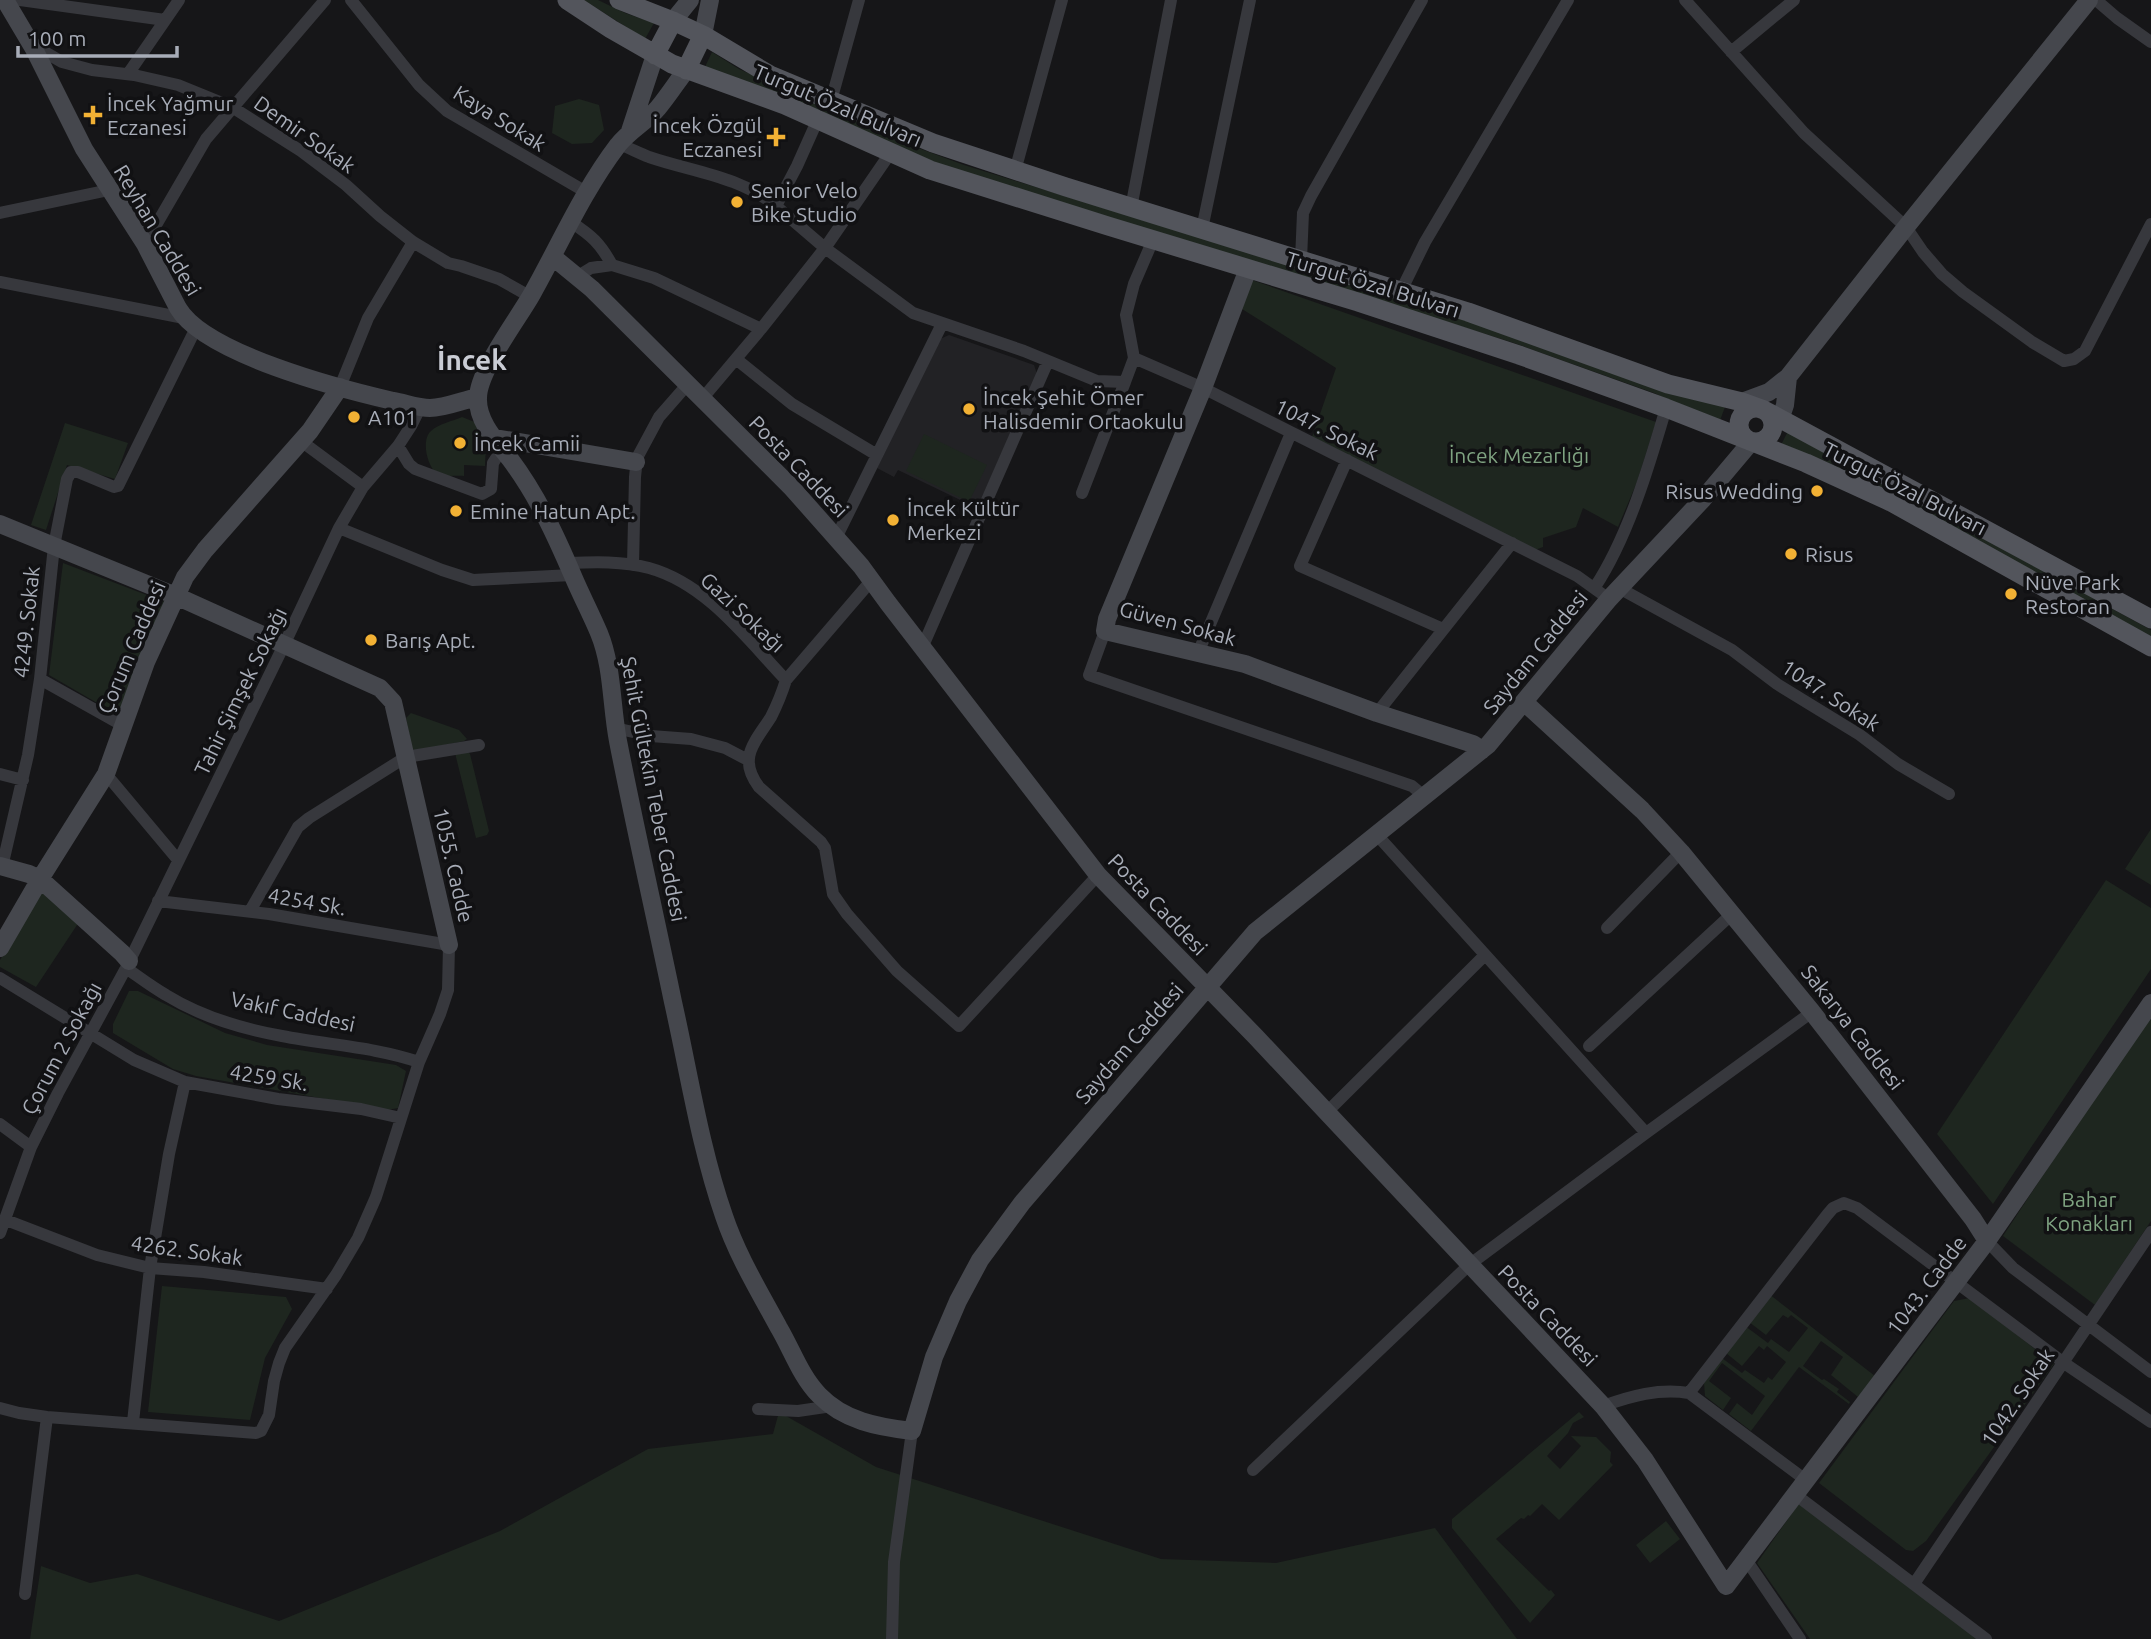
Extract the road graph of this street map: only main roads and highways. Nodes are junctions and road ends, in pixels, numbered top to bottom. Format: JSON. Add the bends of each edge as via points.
{"nodes":[{"id":1,"x":568,"y":0,"type":"edge"},
{"id":2,"x":619,"y":0,"type":"edge"},
{"id":3,"x":673,"y":21,"type":"junction"},
{"id":4,"x":703,"y":35,"type":"junction"},
{"id":5,"x":655,"y":55,"type":"junction"},
{"id":6,"x":686,"y":70,"type":"junction"},
{"id":7,"x":1772,"y":413,"type":"junction"},
{"id":8,"x":1751,"y":442,"type":"junction"},
{"id":9,"x":2151,"y":618,"type":"edge"},
{"id":10,"x":2151,"y":647,"type":"edge"}],
"edges":[{"from":1,"to":5,"type":"main road","name":"Turgut Özal Bulvarı"},
{"from":2,"to":3,"type":"main road","name":"Turgut Özal Bulvarı"},
{"from":3,"to":4,"type":"main road","name":"Turgut Özal Bulvarı"},
{"from":3,"to":5,"type":"main road"},
{"from":4,"to":6,"type":"main road"},
{"from":4,"to":7,"type":"main road","name":"Turgut Özal Bulvarı","via":[[771,75],[933,143],[1515,328],[1668,384]]},
{"from":5,"to":6,"type":"main road","name":"Turgut Özal Bulvarı"},
{"from":6,"to":8,"type":"main road","name":"Turgut Özal Bulvarı","via":[[750,91],[942,174],[1519,355]]},
{"from":7,"to":8,"type":"main road","via":[[1752,408],[1739,419],[1739,430]]},
{"from":7,"to":9,"type":"main road","name":"Turgut Özal Bulvarı"},
{"from":8,"to":10,"type":"main road","name":"Turgut Özal Bulvarı","via":[[1882,497]]}]}
